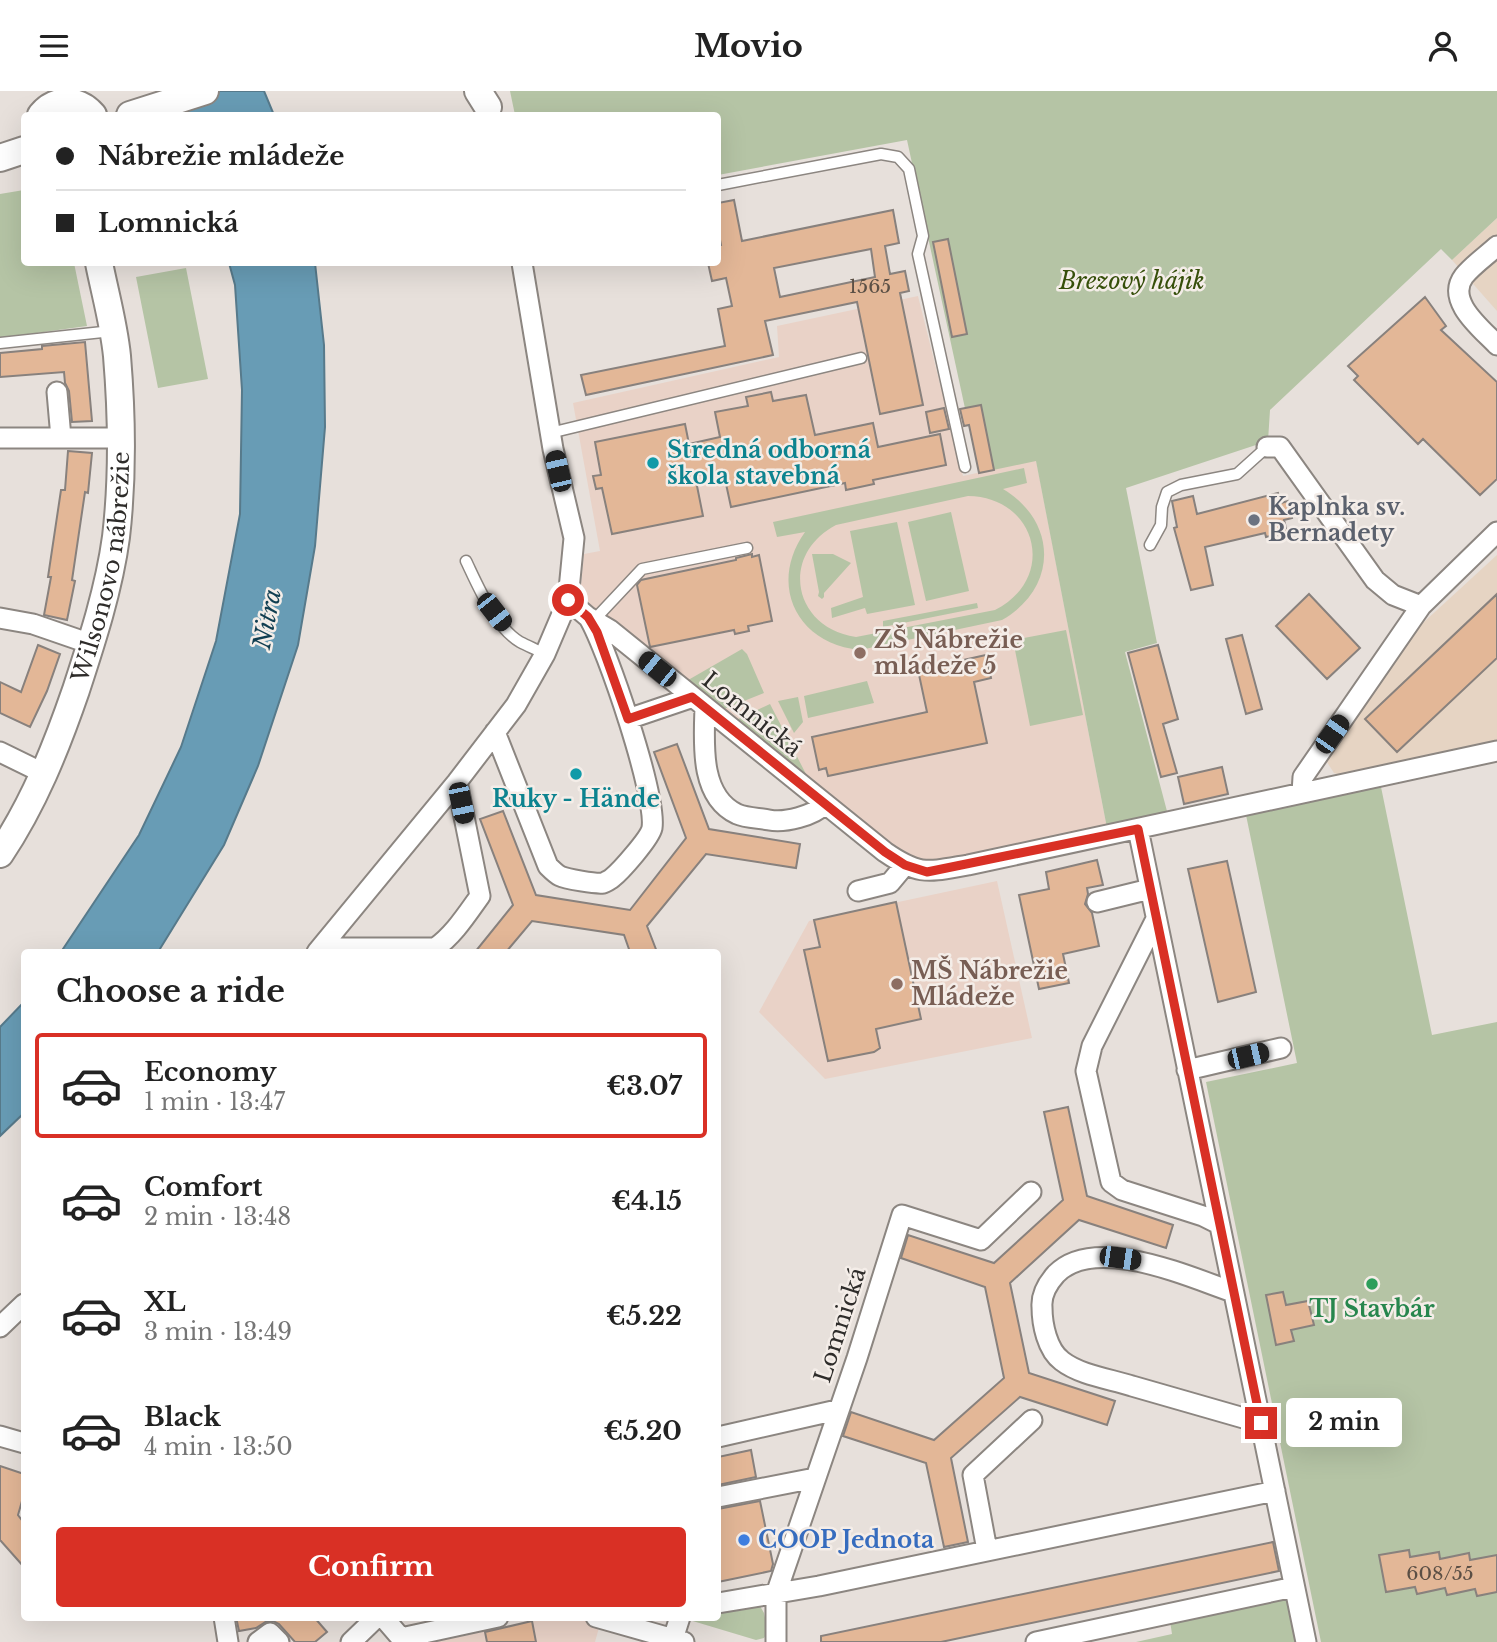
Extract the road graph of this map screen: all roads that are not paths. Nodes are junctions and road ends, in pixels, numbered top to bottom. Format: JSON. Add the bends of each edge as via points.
{"nodes":[{"id":1,"x":205,"y":91,"type":"edge"},
{"id":2,"x":49,"y":103,"type":"edge"},
{"id":3,"x":90,"y":112,"type":"edge"},
{"id":4,"x":141,"y":112,"type":"edge"},
{"id":5,"x":21,"y":152,"type":"edge"},
{"id":6,"x":0,"y":158,"type":"edge"},
{"id":7,"x":721,"y":184,"type":"edge"},
{"id":8,"x":1497,"y":246,"type":"edge"},
{"id":9,"x":100,"y":266,"type":"edge"},
{"id":10,"x":523,"y":266,"type":"edge"},
{"id":11,"x":113,"y":331,"type":"junction"},
{"id":12,"x":0,"y":343,"type":"edge"},
{"id":13,"x":1497,"y":345,"type":"edge"},
{"id":14,"x":861,"y":358,"type":"dead end"},
{"id":15,"x":57,"y":392,"type":"dead end"},
{"id":16,"x":551,"y":433,"type":"junction"},
{"id":17,"x":0,"y":438,"type":"edge"},
{"id":18,"x":61,"y":438,"type":"junction"},
{"id":19,"x":121,"y":438,"type":"junction"},
{"id":20,"x":1267,"y":447,"type":"joint"},
{"id":21,"x":965,"y":467,"type":"dead end"},
{"id":22,"x":1497,"y":532,"type":"edge"},
{"id":23,"x":1150,"y":545,"type":"dead end"},
{"id":24,"x":747,"y":548,"type":"dead end"},
{"id":25,"x":466,"y":561,"type":"dead end"},
{"id":26,"x":568,"y":600,"type":"junction"},
{"id":27,"x":1421,"y":606,"type":"junction"},
{"id":28,"x":0,"y":618,"type":"edge"},
{"id":29,"x":591,"y":618,"type":"junction"},
{"id":30,"x":91,"y":645,"type":"junction"},
{"id":31,"x":545,"y":654,"type":"junction"},
{"id":32,"x":699,"y":702,"type":"junction"},
{"id":33,"x":628,"y":719,"type":"junction"},
{"id":34,"x":495,"y":732,"type":"junction"},
{"id":35,"x":1497,"y":751,"type":"edge"},
{"id":36,"x":0,"y":752,"type":"edge"},
{"id":37,"x":45,"y":774,"type":"junction"},
{"id":38,"x":457,"y":782,"type":"junction"},
{"id":39,"x":1302,"y":793,"type":"junction"},
{"id":40,"x":825,"y":804,"type":"junction"},
{"id":41,"x":1138,"y":829,"type":"junction"},
{"id":42,"x":0,"y":853,"type":"edge"},
{"id":43,"x":905,"y":865,"type":"junction"},
{"id":44,"x":1150,"y":889,"type":"junction"},
{"id":45,"x":858,"y":891,"type":"dead end"},
{"id":46,"x":1097,"y":902,"type":"dead end"},
{"id":47,"x":1156,"y":919,"type":"junction"},
{"id":48,"x":320,"y":949,"type":"edge"},
{"id":49,"x":377,"y":949,"type":"edge"},
{"id":50,"x":1282,"y":1048,"type":"dead end"},
{"id":51,"x":1187,"y":1070,"type":"junction"},
{"id":52,"x":1031,"y":1192,"type":"dead end"},
{"id":53,"x":1219,"y":1224,"type":"junction"},
{"id":54,"x":1233,"y":1292,"type":"junction"},
{"id":55,"x":21,"y":1309,"type":"edge"},
{"id":56,"x":11,"y":1324,"type":"edge"},
{"id":57,"x":838,"y":1410,"type":"junction"},
{"id":58,"x":1032,"y":1420,"type":"dead end"},
{"id":59,"x":1261,"y":1423,"type":"junction"},
{"id":60,"x":0,"y":1436,"type":"edge"},
{"id":61,"x":721,"y":1436,"type":"edge"},
{"id":62,"x":21,"y":1442,"type":"edge"},
{"id":63,"x":815,"y":1478,"type":"junction"},
{"id":64,"x":1275,"y":1491,"type":"junction"},
{"id":65,"x":721,"y":1496,"type":"edge"},
{"id":66,"x":987,"y":1550,"type":"junction"},
{"id":67,"x":1294,"y":1587,"type":"junction"},
{"id":68,"x":776,"y":1594,"type":"junction"},
{"id":69,"x":721,"y":1603,"type":"edge"},
{"id":70,"x":225,"y":1621,"type":"edge"},
{"id":71,"x":373,"y":1621,"type":"edge"},
{"id":72,"x":386,"y":1621,"type":"edge"},
{"id":73,"x":480,"y":1621,"type":"edge"},
{"id":74,"x":602,"y":1621,"type":"edge"},
{"id":75,"x":680,"y":1621,"type":"edge"},
{"id":76,"x":623,"y":1634,"type":"edge"},
{"id":77,"x":679,"y":1641,"type":"edge"},
{"id":78,"x":228,"y":1642,"type":"edge"},
{"id":79,"x":258,"y":1642,"type":"edge"},
{"id":80,"x":279,"y":1642,"type":"edge"},
{"id":81,"x":351,"y":1642,"type":"edge"},
{"id":82,"x":776,"y":1642,"type":"edge"},
{"id":83,"x":1036,"y":1642,"type":"edge"},
{"id":84,"x":1306,"y":1642,"type":"edge"}],
"edges":[{"from":1,"to":4,"type":"street"},
{"from":2,"to":3,"type":"street","via":[[75,103]]},
{"from":5,"to":6,"type":"street"},
{"from":7,"to":21,"type":"lane","via":[[881,154],[898,157],[909,169],[923,236],[918,254]]},
{"from":8,"to":13,"type":"street","via":[[1463,277],[1458,288],[1465,310]]},
{"from":9,"to":11,"type":"street","name":"Wilsonovo nábrežie"},
{"from":10,"to":16,"type":"street"},
{"from":11,"to":12,"type":"lane"},
{"from":11,"to":19,"type":"street","name":"Wilsonovo nábrežie"},
{"from":14,"to":16,"type":"lane"},
{"from":15,"to":18,"type":"street"},
{"from":16,"to":26,"type":"street","via":[[574,538]]},
{"from":17,"to":18,"type":"street"},
{"from":18,"to":19,"type":"street"},
{"from":19,"to":30,"type":"street","name":"Wilsonovo nábrežie","via":[[116,538]]},
{"from":20,"to":23,"type":"lane","via":[[1237,474],[1167,492],[1161,525]]},
{"from":20,"to":27,"type":"street","via":[[1280,447],[1375,580],[1393,595]]},
{"from":22,"to":27,"type":"street"},
{"from":24,"to":29,"type":"lane","via":[[642,569]]},
{"from":25,"to":31,"type":"lane","via":[[485,601],[503,624],[518,641]]},
{"from":26,"to":29,"type":"street","name":"Lomnická"},
{"from":26,"to":31,"type":"street"},
{"from":27,"to":39,"type":"street","via":[[1303,777]]},
{"from":28,"to":30,"type":"street","via":[[33,624]]},
{"from":29,"to":32,"type":"street","name":"Lomnická"},
{"from":29,"to":33,"type":"street"},
{"from":30,"to":37,"type":"street","name":"Wilsonovo nábrežie"},
{"from":31,"to":34,"type":"street"},
{"from":32,"to":33,"type":"street"},
{"from":32,"to":40,"type":"street","name":"Lomnická"},
{"from":32,"to":40,"type":"street","via":[[703,760],[719,801],[738,815],[779,822],[818,811]]},
{"from":33,"to":34,"type":"street","via":[[644,778],[651,832],[614,877],[603,883],[560,876],[548,866]]},
{"from":34,"to":38,"type":"street"},
{"from":35,"to":39,"type":"street","name":"Lomnická"},
{"from":36,"to":37,"type":"street"},
{"from":37,"to":42,"type":"street","name":"Wilsonovo nábrežie"},
{"from":38,"to":48,"type":"street"},
{"from":38,"to":49,"type":"street","via":[[480,896],[435,948]]},
{"from":39,"to":41,"type":"street","name":"Lomnická"},
{"from":40,"to":43,"type":"street","name":"Lomnická"},
{"from":41,"to":43,"type":"street","name":"Lomnická","via":[[927,872]]},
{"from":41,"to":44,"type":"street"},
{"from":43,"to":45,"type":"street","via":[[890,883]]},
{"from":44,"to":46,"type":"street"},
{"from":44,"to":47,"type":"street"},
{"from":47,"to":51,"type":"street"},
{"from":47,"to":53,"type":"street","via":[[1092,1046],[1086,1071],[1111,1182]]},
{"from":50,"to":51,"type":"street"},
{"from":51,"to":53,"type":"street"},
{"from":52,"to":57,"type":"street","name":"Lomnická","via":[[981,1240],[902,1215]]},
{"from":53,"to":54,"type":"street"},
{"from":54,"to":59,"type":"street"},
{"from":54,"to":59,"type":"street","via":[[1136,1260],[1104,1256],[1064,1266],[1049,1282],[1041,1302],[1042,1318],[1060,1360],[1101,1377]]},
{"from":55,"to":56,"type":"street"},
{"from":57,"to":61,"type":"street"},
{"from":57,"to":63,"type":"street","name":"Lomnická"},
{"from":58,"to":66,"type":"street","via":[[973,1475]]},
{"from":59,"to":64,"type":"street"},
{"from":60,"to":62,"type":"street"},
{"from":63,"to":65,"type":"street"},
{"from":63,"to":68,"type":"street","name":"Lomnická"},
{"from":64,"to":66,"type":"street"},
{"from":64,"to":67,"type":"street"},
{"from":66,"to":68,"type":"street"},
{"from":67,"to":83,"type":"street"},
{"from":67,"to":84,"type":"street"},
{"from":68,"to":69,"type":"street"},
{"from":68,"to":82,"type":"street","name":"Lomnická"},
{"from":70,"to":78,"type":"street"},
{"from":71,"to":81,"type":"street"},
{"from":72,"to":73,"type":"street","via":[[401,1638]]},
{"from":74,"to":76,"type":"street"},
{"from":75,"to":77,"type":"street"},
{"from":76,"to":77,"type":"street"},
{"from":79,"to":80,"type":"street","via":[[270,1633]]}]}
